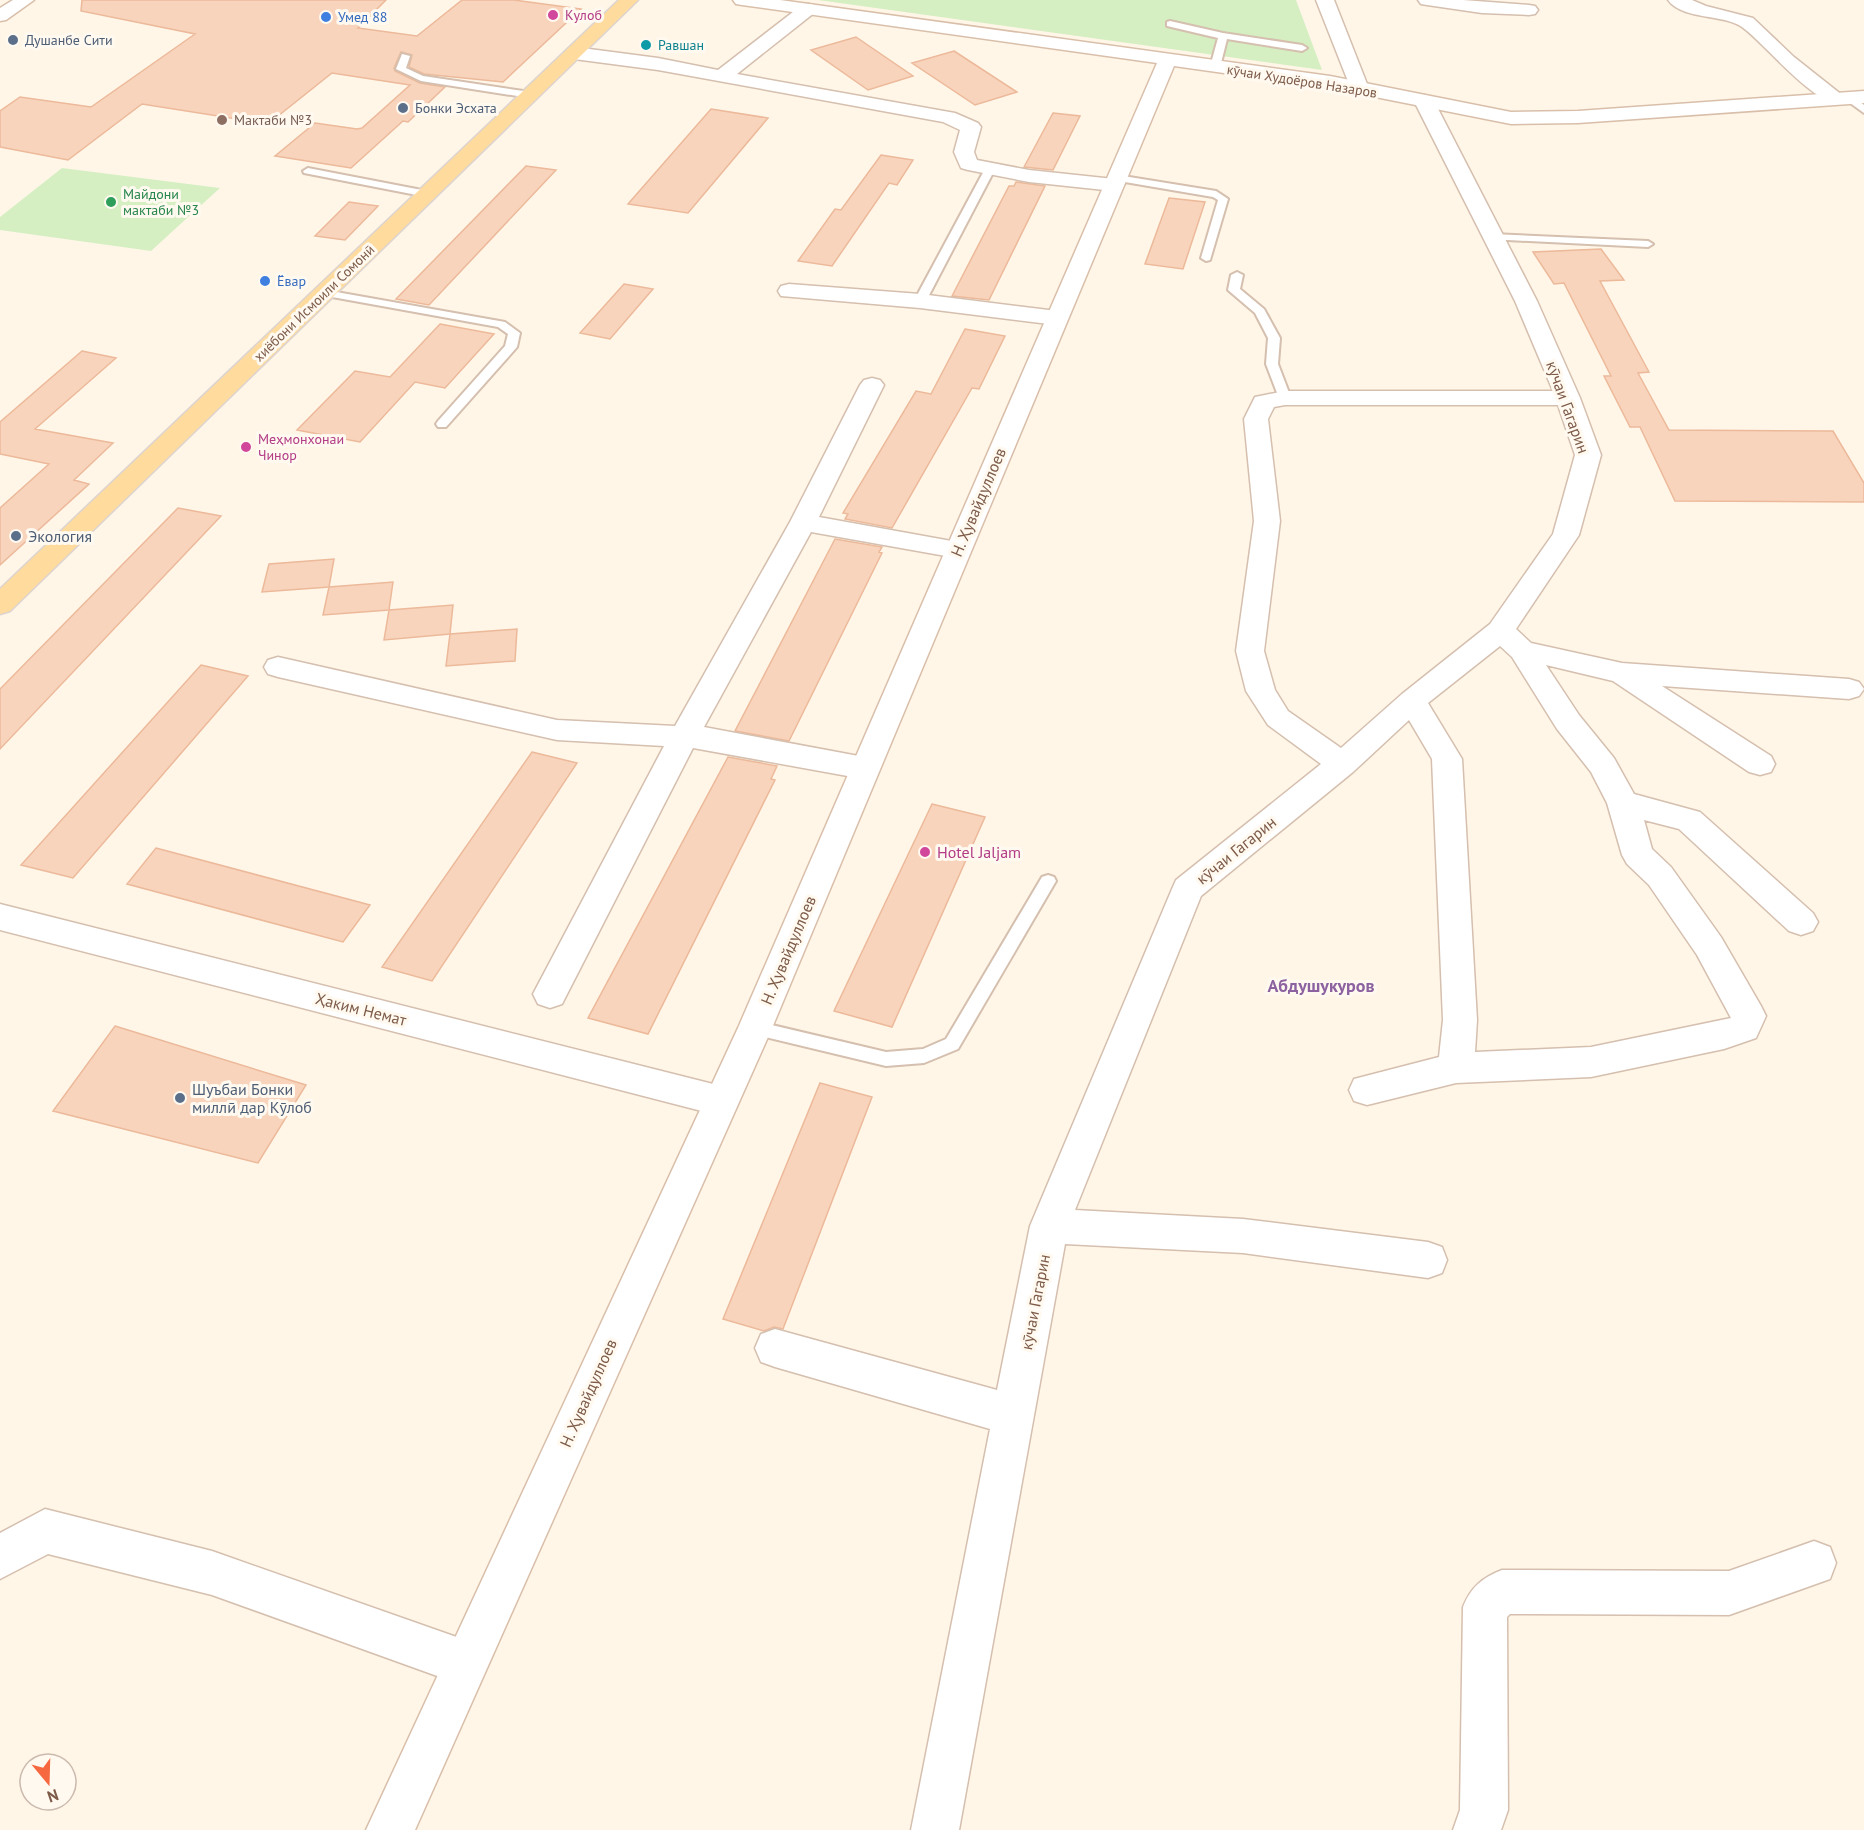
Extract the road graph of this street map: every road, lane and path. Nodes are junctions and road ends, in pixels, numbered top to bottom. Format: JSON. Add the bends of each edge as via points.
{"nodes":[{"id":1,"x":25,"y":0,"type":"edge"},
{"id":2,"x":629,"y":0,"type":"edge"},
{"id":3,"x":742,"y":0,"type":"edge"},
{"id":4,"x":1325,"y":0,"type":"edge"},
{"id":5,"x":1427,"y":0,"type":"edge"},
{"id":6,"x":1677,"y":0,"type":"edge"},
{"id":7,"x":808,"y":9,"type":"junction"},
{"id":8,"x":1529,"y":10,"type":"dead end"},
{"id":9,"x":0,"y":16,"type":"edge"},
{"id":10,"x":1170,"y":24,"type":"dead end"},
{"id":11,"x":1223,"y":36,"type":"junction"},
{"id":12,"x":1302,"y":48,"type":"dead end"},
{"id":13,"x":574,"y":53,"type":"junction"},
{"id":14,"x":405,"y":56,"type":"dead end"},
{"id":15,"x":1167,"y":61,"type":"junction"},
{"id":16,"x":1215,"y":67,"type":"junction"},
{"id":17,"x":721,"y":77,"type":"junction"},
{"id":18,"x":1360,"y":89,"type":"junction"},
{"id":19,"x":530,"y":95,"type":"junction"},
{"id":20,"x":1850,"y":98,"type":"edge"},
{"id":21,"x":1424,"y":101,"type":"junction"},
{"id":22,"x":1864,"y":110,"type":"edge"},
{"id":23,"x":990,"y":169,"type":"junction"},
{"id":24,"x":308,"y":171,"type":"dead end"},
{"id":25,"x":1115,"y":182,"type":"junction"},
{"id":26,"x":427,"y":194,"type":"junction"},
{"id":27,"x":1492,"y":237,"type":"junction"},
{"id":28,"x":1648,"y":244,"type":"dead end"},
{"id":29,"x":1206,"y":258,"type":"dead end"},
{"id":30,"x":1237,"y":275,"type":"dead end"},
{"id":31,"x":789,"y":291,"type":"dead end"},
{"id":32,"x":325,"y":292,"type":"junction"},
{"id":33,"x":920,"y":301,"type":"junction"},
{"id":34,"x":1057,"y":318,"type":"junction"},
{"id":35,"x":872,"y":385,"type":"dead end"},
{"id":36,"x":1286,"y":398,"type":"junction"},
{"id":37,"x":1568,"y":398,"type":"junction"},
{"id":38,"x":442,"y":424,"type":"dead end"},
{"id":39,"x":803,"y":522,"type":"junction"},
{"id":40,"x":957,"y":550,"type":"junction"},
{"id":41,"x":0,"y":606,"type":"edge"},
{"id":42,"x":1511,"y":641,"type":"junction"},
{"id":43,"x":278,"y":667,"type":"dead end"},
{"id":44,"x":1622,"y":673,"type":"junction"},
{"id":45,"x":1849,"y":689,"type":"dead end"},
{"id":46,"x":1412,"y":701,"type":"junction"},
{"id":47,"x":684,"y":737,"type":"junction"},
{"id":48,"x":1342,"y":764,"type":"junction"},
{"id":49,"x":1760,"y":764,"type":"dead end"},
{"id":50,"x":864,"y":768,"type":"junction"},
{"id":51,"x":1623,"y":803,"type":"junction"},
{"id":52,"x":1048,"y":881,"type":"dead end"},
{"id":53,"x":0,"y":917,"type":"edge"},
{"id":54,"x":1801,"y":922,"type":"dead end"},
{"id":55,"x":550,"y":994,"type":"dead end"},
{"id":56,"x":755,"y":1028,"type":"junction"},
{"id":57,"x":1456,"y":1068,"type":"junction"},
{"id":58,"x":1367,"y":1090,"type":"dead end"},
{"id":59,"x":721,"y":1101,"type":"junction"},
{"id":60,"x":1049,"y":1226,"type":"junction"},
{"id":61,"x":1428,"y":1260,"type":"dead end"},
{"id":62,"x":775,"y":1348,"type":"dead end"},
{"id":63,"x":1013,"y":1415,"type":"junction"},
{"id":64,"x":0,"y":1557,"type":"edge"},
{"id":65,"x":1814,"y":1563,"type":"dead end"},
{"id":66,"x":465,"y":1663,"type":"junction"},
{"id":67,"x":390,"y":1830,"type":"edge"},
{"id":68,"x":935,"y":1830,"type":"edge"},
{"id":69,"x":1477,"y":1830,"type":"edge"}],
"edges":[{"from":1,"to":9,"type":"street"},
{"from":2,"to":13,"type":"main road","name":"хиёбони Исмоили Сомонӣ"},
{"from":3,"to":7,"type":"street","name":"кӯчаи Худоёров Назаров"},
{"from":4,"to":18,"type":"street"},
{"from":5,"to":8,"type":"street"},
{"from":6,"to":20,"type":"street","via":[[1746,22],[1787,61]]},
{"from":7,"to":15,"type":"street","name":"кӯчаи Худоёров Назаров"},
{"from":7,"to":17,"type":"street"},
{"from":10,"to":11,"type":"lane"},
{"from":11,"to":12,"type":"lane"},
{"from":11,"to":16,"type":"lane"},
{"from":13,"to":17,"type":"street"},
{"from":13,"to":19,"type":"main road","name":"хиёбони Исмоили Сомонӣ"},
{"from":14,"to":19,"type":"lane","via":[[401,69],[422,78]]},
{"from":15,"to":16,"type":"street","name":"кӯчаи Худоёров Назаров"},
{"from":15,"to":25,"type":"street","name":"Н. Ҳувайдуллоев"},
{"from":16,"to":18,"type":"street","name":"кӯчаи Худоёров Назаров"},
{"from":17,"to":23,"type":"street","via":[[962,121],[971,127],[964,152],[968,164]]},
{"from":18,"to":21,"type":"street","name":"кӯчаи Худоёров Назаров"},
{"from":19,"to":26,"type":"main road","name":"хиёбони Исмоили Сомонӣ"},
{"from":20,"to":21,"type":"street","name":"кӯчаи Худоёров Назаров","via":[[1511,118]]},
{"from":20,"to":22,"type":"lane"},
{"from":21,"to":27,"type":"street","name":"кӯчаи Гагарин"},
{"from":23,"to":25,"type":"street"},
{"from":23,"to":33,"type":"lane"},
{"from":24,"to":26,"type":"lane"},
{"from":25,"to":29,"type":"lane","via":[[1216,194],[1223,200]]},
{"from":25,"to":34,"type":"street","name":"Н. Ҳувайдуллоев"},
{"from":26,"to":32,"type":"main road","name":"хиёбони Исмоили Сомонӣ"},
{"from":27,"to":28,"type":"lane"},
{"from":27,"to":37,"type":"street","name":"кӯчаи Гагарин","via":[[1526,301]]},
{"from":30,"to":36,"type":"lane","via":[[1234,290],[1260,311],[1274,338],[1272,364]]},
{"from":31,"to":33,"type":"street"},
{"from":32,"to":38,"type":"lane","via":[[501,324],[514,333],[511,346]]},
{"from":32,"to":41,"type":"main road","name":"хиёбони Исмоили Сомонӣ"},
{"from":33,"to":34,"type":"street"},
{"from":34,"to":40,"type":"street","name":"Н. Ҳувайдуллоев"},
{"from":35,"to":39,"type":"street"},
{"from":36,"to":37,"type":"street"},
{"from":36,"to":48,"type":"street","via":[[1264,402],[1256,419],[1267,521],[1250,651],[1261,691],[1278,718]]},
{"from":37,"to":42,"type":"street","name":"кӯчаи Гагарин","via":[[1588,455],[1566,535]]},
{"from":39,"to":40,"type":"street"},
{"from":39,"to":47,"type":"street"},
{"from":40,"to":50,"type":"street","name":"Н. Ҳувайдуллоев"},
{"from":42,"to":44,"type":"street"},
{"from":42,"to":46,"type":"street","name":"кӯчаи Гагарин"},
{"from":42,"to":51,"type":"street","via":[[1603,766]]},
{"from":43,"to":47,"type":"street","via":[[557,730]]},
{"from":44,"to":45,"type":"street"},
{"from":44,"to":49,"type":"street"},
{"from":46,"to":48,"type":"street","name":"кӯчаи Гагарин"},
{"from":46,"to":57,"type":"street","via":[[1447,759],[1460,1009]]},
{"from":47,"to":50,"type":"street"},
{"from":47,"to":55,"type":"street"},
{"from":48,"to":60,"type":"street","name":"кӯчаи Гагарин","via":[[1188,889]]},
{"from":50,"to":56,"type":"street","name":"Н. Ҳувайдуллоев"},
{"from":51,"to":54,"type":"street","via":[[1689,820]]},
{"from":51,"to":57,"type":"street","via":[[1638,855],[1660,876],[1709,946],[1749,1016],[1744,1028],[1592,1062]]},
{"from":52,"to":56,"type":"lane","via":[[952,1044],[924,1056],[886,1059]]},
{"from":53,"to":59,"type":"street","name":"Ҳаким Немат"},
{"from":56,"to":59,"type":"street","name":"Н. Ҳувайдуллоев"},
{"from":57,"to":58,"type":"street"},
{"from":59,"to":66,"type":"street","name":"Н. Ҳувайдуллоев"},
{"from":60,"to":61,"type":"street","via":[[1243,1236]]},
{"from":60,"to":63,"type":"street","name":"кӯчаи Гагарин"},
{"from":62,"to":63,"type":"street"},
{"from":63,"to":68,"type":"street","name":"кӯчаи Гагарин"},
{"from":64,"to":66,"type":"street","via":[[45,1531],[212,1574]]},
{"from":65,"to":69,"type":"street","via":[[1729,1593],[1502,1592],[1485,1607],[1484,1810]]},
{"from":66,"to":67,"type":"street","name":"Н. Ҳувайдуллоев"}]}
